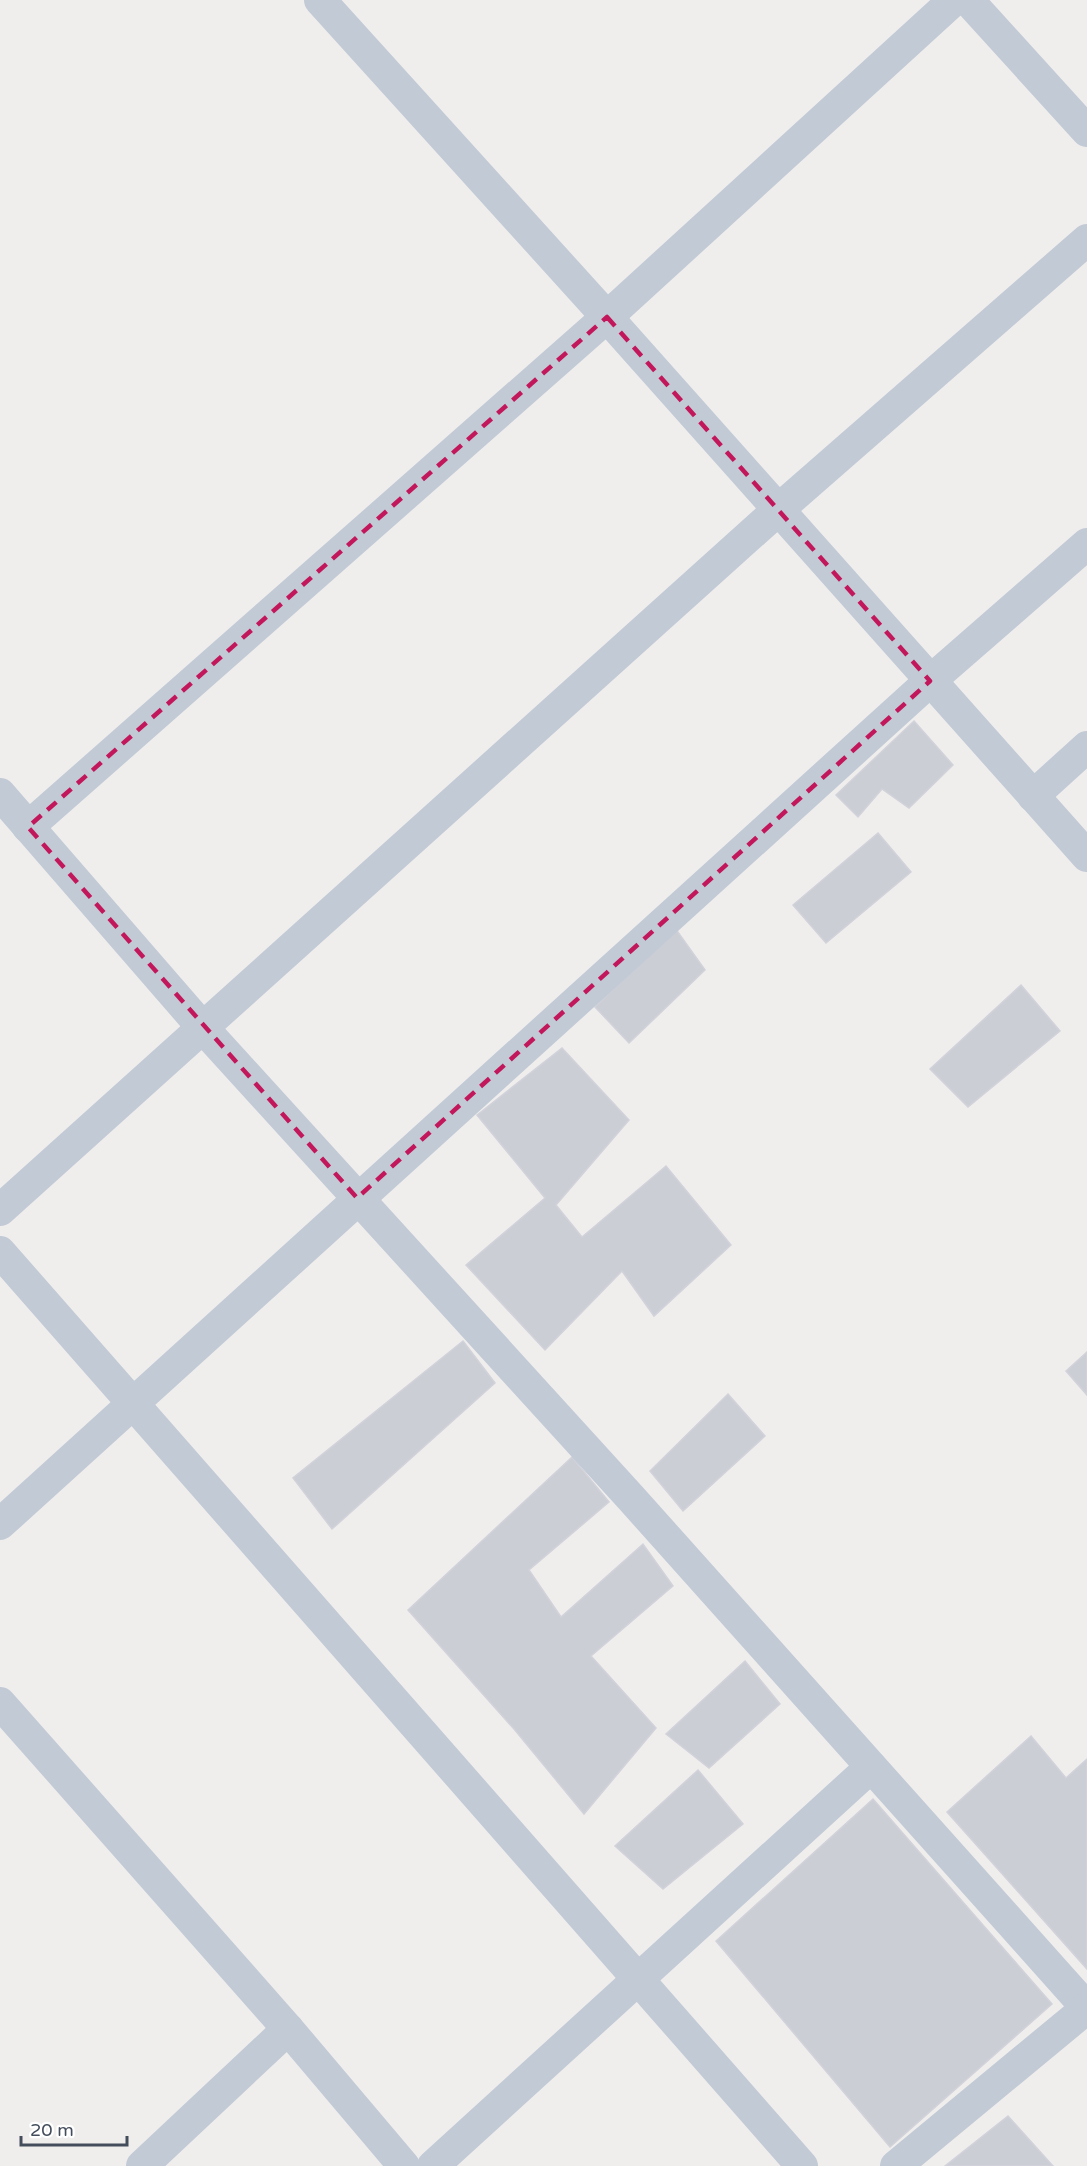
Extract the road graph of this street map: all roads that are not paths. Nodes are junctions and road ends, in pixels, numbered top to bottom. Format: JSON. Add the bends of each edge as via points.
{"nodes":[{"id":1,"x":321,"y":0,"type":"edge"},
{"id":2,"x":954,"y":0,"type":"edge"},
{"id":3,"x":968,"y":0,"type":"edge"},
{"id":4,"x":1087,"y":131,"type":"edge"},
{"id":5,"x":1087,"y":240,"type":"edge"},
{"id":6,"x":607,"y":316,"type":"junction"},
{"id":7,"x":778,"y":510,"type":"junction"},
{"id":8,"x":1087,"y":544,"type":"edge"},
{"id":9,"x":930,"y":681,"type":"junction"},
{"id":10,"x":1087,"y":747,"type":"edge"},
{"id":11,"x":0,"y":794,"type":"edge"},
{"id":12,"x":1032,"y":796,"type":"junction"},
{"id":13,"x":28,"y":827,"type":"junction"},
{"id":14,"x":1087,"y":856,"type":"edge"},
{"id":15,"x":203,"y":1028,"type":"junction"},
{"id":16,"x":357,"y":1198,"type":"junction"},
{"id":17,"x":0,"y":1210,"type":"edge"},
{"id":18,"x":0,"y":1252,"type":"edge"},
{"id":19,"x":134,"y":1405,"type":"junction"},
{"id":20,"x":0,"y":1524,"type":"edge"},
{"id":21,"x":0,"y":1703,"type":"edge"},
{"id":22,"x":871,"y":1767,"type":"junction"},
{"id":23,"x":639,"y":1978,"type":"junction"},
{"id":24,"x":1087,"y":2008,"type":"edge"},
{"id":25,"x":288,"y":2029,"type":"junction"},
{"id":26,"x":141,"y":2166,"type":"edge"},
{"id":27,"x":404,"y":2166,"type":"edge"},
{"id":28,"x":433,"y":2166,"type":"edge"},
{"id":29,"x":802,"y":2166,"type":"edge"},
{"id":30,"x":896,"y":2166,"type":"edge"}],
"edges":[{"from":1,"to":6,"type":"street"},
{"from":2,"to":6,"type":"street"},
{"from":3,"to":4,"type":"street"},
{"from":5,"to":7,"type":"street"},
{"from":6,"to":7,"type":"street"},
{"from":6,"to":13,"type":"street"},
{"from":7,"to":9,"type":"street"},
{"from":7,"to":15,"type":"street"},
{"from":8,"to":9,"type":"street"},
{"from":9,"to":12,"type":"street"},
{"from":9,"to":16,"type":"street"},
{"from":10,"to":12,"type":"street"},
{"from":11,"to":13,"type":"street"},
{"from":12,"to":14,"type":"street"},
{"from":13,"to":15,"type":"street"},
{"from":15,"to":16,"type":"street"},
{"from":15,"to":17,"type":"street"},
{"from":16,"to":19,"type":"street"},
{"from":16,"to":22,"type":"street"},
{"from":18,"to":19,"type":"street"},
{"from":19,"to":20,"type":"street"},
{"from":19,"to":23,"type":"street"},
{"from":21,"to":25,"type":"street"},
{"from":22,"to":23,"type":"street"},
{"from":22,"to":24,"type":"street"},
{"from":23,"to":28,"type":"street"},
{"from":23,"to":29,"type":"street"},
{"from":24,"to":30,"type":"street"},
{"from":25,"to":26,"type":"street"},
{"from":25,"to":27,"type":"street"}]}
